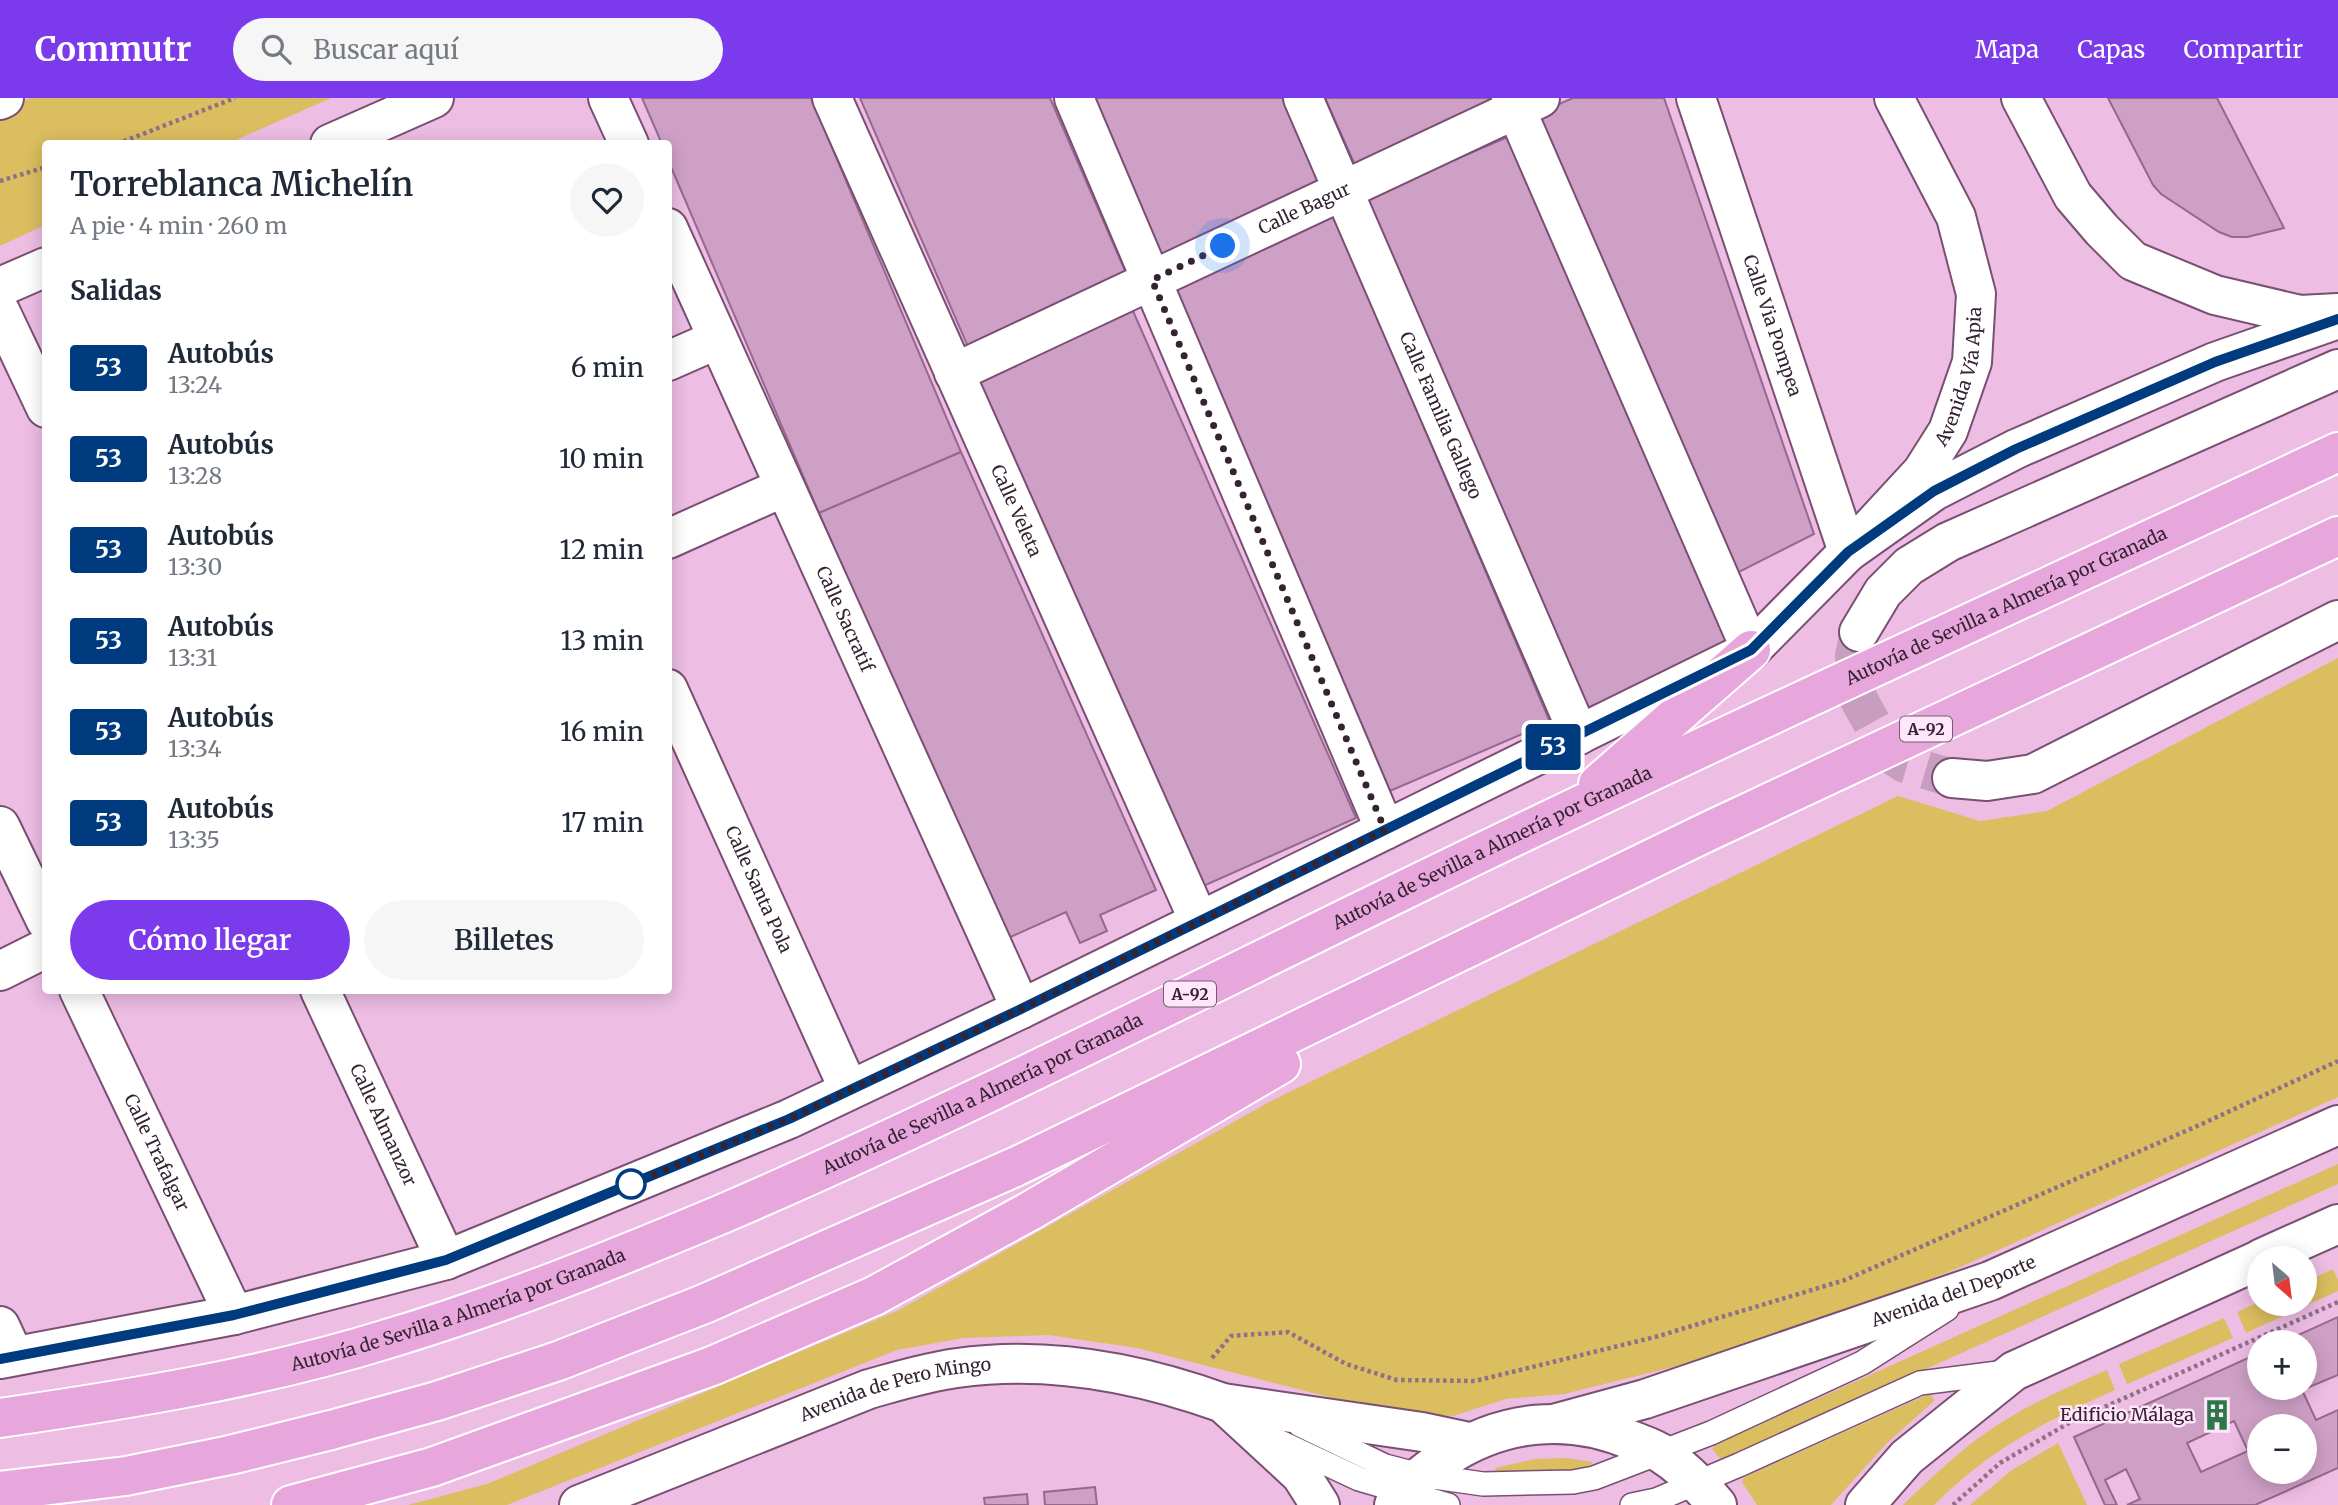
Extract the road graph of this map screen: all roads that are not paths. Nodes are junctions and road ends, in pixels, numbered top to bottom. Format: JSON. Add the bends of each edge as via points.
{"nodes":[{"id":1,"x":434,"y":98,"type":"edge"},
{"id":2,"x":608,"y":98,"type":"edge"},
{"id":3,"x":832,"y":98,"type":"edge"},
{"id":4,"x":1074,"y":98,"type":"edge"},
{"id":5,"x":1303,"y":98,"type":"edge"},
{"id":6,"x":1696,"y":98,"type":"edge"},
{"id":7,"x":1894,"y":98,"type":"edge"},
{"id":8,"x":2021,"y":98,"type":"edge"},
{"id":9,"x":1522,"y":102,"type":"edge"},
{"id":10,"x":339,"y":140,"type":"edge"},
{"id":11,"x":627,"y":140,"type":"edge"},
{"id":12,"x":1343,"y":190,"type":"junction"},
{"id":13,"x":672,"y":237,"type":"edge"},
{"id":14,"x":42,"y":269,"type":"edge"},
{"id":15,"x":1152,"y":280,"type":"junction"},
{"id":16,"x":0,"y":287,"type":"edge"},
{"id":17,"x":0,"y":311,"type":"edge"},
{"id":18,"x":2338,"y":313,"type":"edge"},
{"id":19,"x":2338,"y":319,"type":"edge"},
{"id":20,"x":718,"y":339,"type":"junction"},
{"id":21,"x":672,"y":359,"type":"edge"},
{"id":22,"x":2338,"y":369,"type":"edge"},
{"id":23,"x":954,"y":373,"type":"junction"},
{"id":24,"x":42,"y":400,"type":"edge"},
{"id":25,"x":2338,"y":452,"type":"edge"},
{"id":26,"x":784,"y":487,"type":"junction"},
{"id":27,"x":2338,"y":536,"type":"edge"},
{"id":28,"x":672,"y":537,"type":"edge"},
{"id":29,"x":1848,"y":552,"type":"junction"},
{"id":30,"x":2338,"y":620,"type":"edge"},
{"id":31,"x":1859,"y":632,"type":"tunnel mouth"},
{"id":32,"x":1751,"y":650,"type":"junction"},
{"id":33,"x":672,"y":698,"type":"edge"},
{"id":34,"x":1579,"y":735,"type":"junction"},
{"id":35,"x":1952,"y":778,"type":"tunnel mouth"},
{"id":36,"x":1564,"y":814,"type":"junction"},
{"id":37,"x":0,"y":826,"type":"edge"},
{"id":38,"x":1385,"y":830,"type":"junction"},
{"id":39,"x":42,"y":913,"type":"edge"},
{"id":40,"x":1199,"y":921,"type":"junction"},
{"id":41,"x":1515,"y":926,"type":"junction"},
{"id":42,"x":42,"y":950,"type":"edge"},
{"id":43,"x":0,"y":971,"type":"edge"},
{"id":44,"x":81,"y":994,"type":"edge"},
{"id":45,"x":322,"y":994,"type":"edge"},
{"id":46,"x":1021,"y":1009,"type":"junction"},
{"id":47,"x":849,"y":1090,"type":"junction"},
{"id":48,"x":2338,"y":1125,"type":"edge"},
{"id":49,"x":2338,"y":1224,"type":"edge"},
{"id":50,"x":2290,"y":1246,"type":"edge"},
{"id":51,"x":446,"y":1260,"type":"junction"},
{"id":52,"x":2247,"y":1265,"type":"edge"},
{"id":53,"x":1990,"y":1281,"type":"junction"},
{"id":54,"x":234,"y":1315,"type":"junction"},
{"id":55,"x":5,"y":1347,"type":"edge"},
{"id":56,"x":2014,"y":1371,"type":"junction"},
{"id":57,"x":0,"y":1418,"type":"edge"},
{"id":58,"x":1260,"y":1419,"type":"junction"},
{"id":59,"x":1557,"y":1423,"type":"junction"},
{"id":60,"x":1469,"y":1442,"type":"junction"},
{"id":61,"x":1661,"y":1453,"type":"junction"},
{"id":62,"x":1405,"y":1491,"type":"edge"},
{"id":63,"x":0,"y":1492,"type":"edge"},
{"id":64,"x":1707,"y":1493,"type":"edge"},
{"id":65,"x":291,"y":1505,"type":"edge"},
{"id":66,"x":579,"y":1505,"type":"edge"},
{"id":67,"x":1320,"y":1505,"type":"edge"},
{"id":68,"x":1448,"y":1505,"type":"edge"},
{"id":69,"x":1632,"y":1505,"type":"edge"},
{"id":70,"x":1865,"y":1505,"type":"edge"}],
"edges":[{"from":1,"to":10,"type":"street"},
{"from":2,"to":11,"type":"street"},
{"from":3,"to":23,"type":"street","name":"Calle Veleta"},
{"from":4,"to":15,"type":"street"},
{"from":5,"to":12,"type":"street","name":"Calle Familia Gallego"},
{"from":6,"to":29,"type":"street","name":"Calle Via Pompea"},
{"from":7,"to":29,"type":"street","name":"Avenida Vía Apia","via":[[1956,216],[1976,294],[1972,362],[1948,430],[1922,472]]},
{"from":8,"to":18,"type":"street","via":[[2073,195],[2133,261],[2215,295],[2300,316]]},
{"from":9,"to":12,"type":"street","name":"Calle Bagur"},
{"from":9,"to":32,"type":"street"},
{"from":12,"to":15,"type":"street","name":"Calle Bagur"},
{"from":12,"to":34,"type":"street","name":"Calle Familia Gallego"},
{"from":13,"to":20,"type":"street","name":"Calle Sacratif"},
{"from":14,"to":16,"type":"street"},
{"from":15,"to":23,"type":"street","name":"Calle Bagur"},
{"from":15,"to":38,"type":"street"},
{"from":17,"to":24,"type":"street"},
{"from":19,"to":29,"type":"street","via":[[2215,362],[2016,449],[1934,491]]},
{"from":20,"to":21,"type":"street"},
{"from":20,"to":26,"type":"street","name":"Calle Sacratif"},
{"from":22,"to":31,"type":"street","via":[[1948,542],[1909,566],[1882,592]]},
{"from":23,"to":40,"type":"street","name":"Calle Veleta"},
{"from":25,"to":36,"type":"highway","name":"Autovía de Sevilla a Almería por Granada","number":"A-92"},
{"from":26,"to":28,"type":"street"},
{"from":26,"to":46,"type":"street","name":"Calle Sacratif"},
{"from":27,"to":41,"type":"highway","number":"A-92"},
{"from":29,"to":32,"type":"street"},
{"from":30,"to":35,"type":"street","via":[[2033,774],[1987,781]]},
{"from":32,"to":34,"type":"street"},
{"from":32,"to":36,"type":"highway"},
{"from":33,"to":47,"type":"street","name":"Calle Santa Pola"},
{"from":34,"to":38,"type":"street"},
{"from":36,"to":57,"type":"highway","name":"Autovía de Sevilla a Almería por Granada","number":"A-92","via":[[863,1152],[558,1281],[386,1340],[299,1364],[134,1399]]},
{"from":37,"to":39,"type":"street"},
{"from":38,"to":40,"type":"street"},
{"from":40,"to":46,"type":"street"},
{"from":41,"to":63,"type":"highway","number":"A-92","via":[[1015,1167],[704,1304],[558,1361],[437,1401],[230,1455],[127,1476]]},
{"from":41,"to":65,"type":"highway","via":[[1042,1205],[874,1296],[712,1366],[483,1449]]},
{"from":42,"to":43,"type":"street"},
{"from":44,"to":54,"type":"street","name":"Calle Trafalgar"},
{"from":45,"to":51,"type":"street","name":"Calle Almanzor"},
{"from":46,"to":47,"type":"street"},
{"from":47,"to":51,"type":"street"},
{"from":48,"to":53,"type":"street","name":"Avenida del Deporte"},
{"from":49,"to":50,"type":"street"},
{"from":51,"to":54,"type":"street"},
{"from":52,"to":56,"type":"street"},
{"from":53,"to":59,"type":"street","name":"Avenida del Deporte","via":[[1645,1399]]},
{"from":53,"to":61,"type":"lane","via":[[1862,1363]]},
{"from":54,"to":55,"type":"street"},
{"from":56,"to":64,"type":"lane","via":[[1920,1383]]},
{"from":56,"to":70,"type":"street","via":[[1907,1457]]},
{"from":58,"to":60,"type":"street","name":"Avenida de Pero Mingo","via":[[1422,1432]]},
{"from":58,"to":62,"type":"lane","via":[[1385,1466]]},
{"from":58,"to":66,"type":"street","name":"Avenida de Pero Mingo","via":[[1194,1391],[1125,1374],[1019,1363],[954,1368],[846,1397]]},
{"from":58,"to":67,"type":"street"},
{"from":59,"to":60,"type":"street","name":"Avenida del Deporte","via":[[1497,1431]]},
{"from":59,"to":61,"type":"street","name":"Avenida del Deporte","via":[[1611,1431]]},
{"from":60,"to":62,"type":"street","name":"Avenida del Deporte"},
{"from":61,"to":62,"type":"lane","via":[[1573,1482]]},
{"from":61,"to":64,"type":"street","name":"Avenida del Deporte"},
{"from":62,"to":68,"type":"lane"},
{"from":64,"to":69,"type":"lane"}]}
